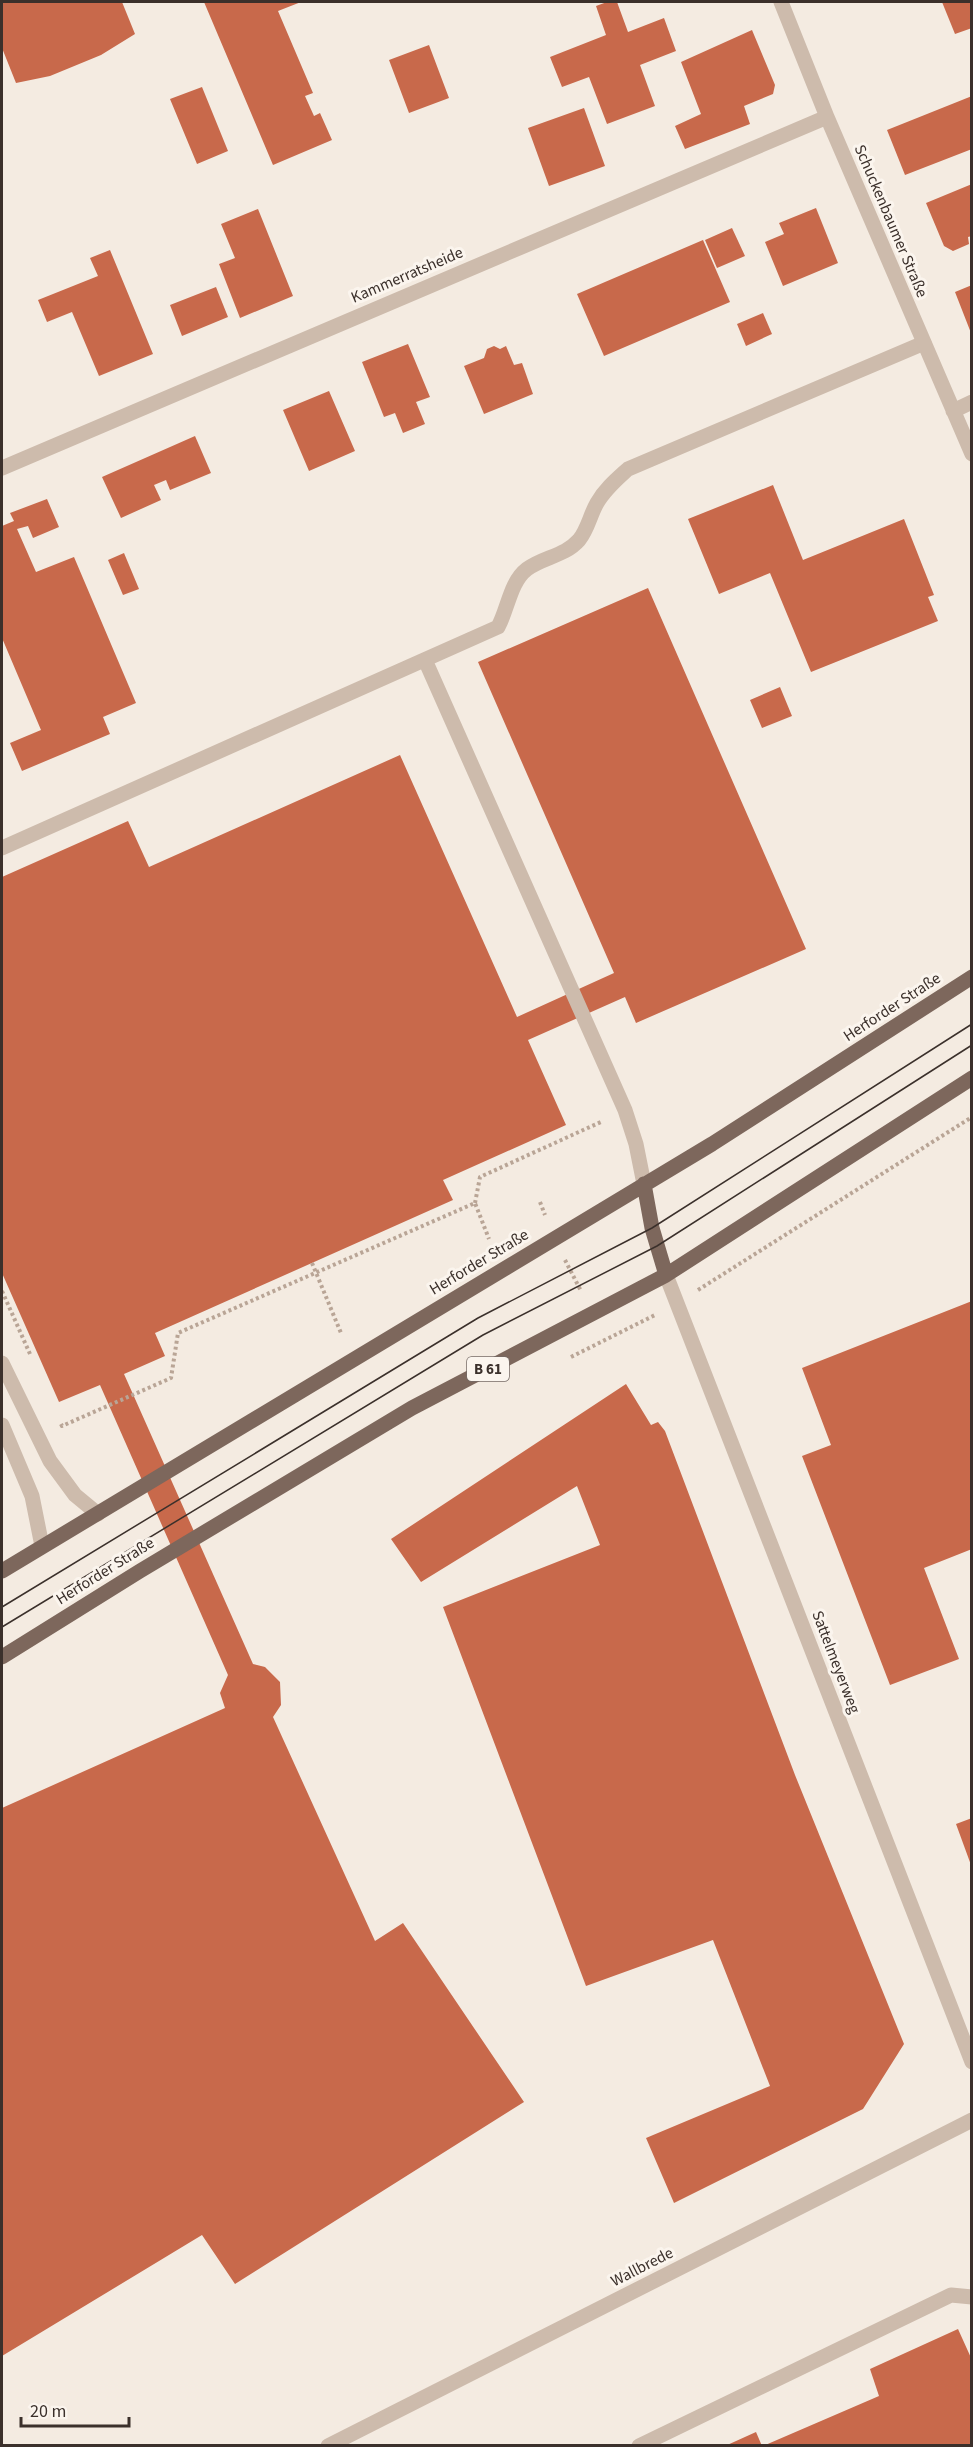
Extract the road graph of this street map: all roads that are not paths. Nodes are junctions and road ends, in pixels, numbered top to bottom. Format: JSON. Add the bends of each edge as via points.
{"nodes":[{"id":1,"x":781,"y":2,"type":"edge"},
{"id":2,"x":827,"y":117,"type":"junction"},
{"id":3,"x":924,"y":343,"type":"junction"},
{"id":4,"x":972,"y":402,"type":"edge"},
{"id":5,"x":953,"y":411,"type":"junction"},
{"id":6,"x":972,"y":454,"type":"edge"},
{"id":7,"x":2,"y":468,"type":"edge"},
{"id":8,"x":425,"y":660,"type":"junction"},
{"id":9,"x":2,"y":848,"type":"edge"},
{"id":10,"x":972,"y":977,"type":"edge"},
{"id":11,"x":972,"y":1078,"type":"edge"},
{"id":12,"x":644,"y":1184,"type":"junction"},
{"id":13,"x":666,"y":1275,"type":"junction"},
{"id":14,"x":2,"y":1363,"type":"edge"},
{"id":15,"x":2,"y":1425,"type":"edge"},
{"id":16,"x":98,"y":1514,"type":"junction"},
{"id":17,"x":42,"y":1546,"type":"junction"},
{"id":18,"x":2,"y":1570,"type":"edge"},
{"id":19,"x":2,"y":1657,"type":"edge"},
{"id":20,"x":972,"y":2062,"type":"edge"},
{"id":21,"x":972,"y":2120,"type":"edge"},
{"id":22,"x":972,"y":2297,"type":"edge"},
{"id":23,"x":328,"y":2445,"type":"edge"},
{"id":24,"x":639,"y":2445,"type":"edge"}],
"edges":[{"from":1,"to":2,"type":"street","name":"Schuckenbaumer Straße"},
{"from":2,"to":3,"type":"street","name":"Schuckenbaumer Straße"},
{"from":2,"to":7,"type":"street","name":"Kammerratsheide"},
{"from":3,"to":5,"type":"street","name":"Schuckenbaumer Straße"},
{"from":3,"to":8,"type":"street","via":[[628,469],[597,504],[578,541],[563,553],[525,570],[513,587],[498,627]]},
{"from":4,"to":5,"type":"street"},
{"from":5,"to":6,"type":"street","name":"Schuckenbaumer Straße"},
{"from":8,"to":9,"type":"street"},
{"from":8,"to":12,"type":"street","via":[[625,1110]]},
{"from":10,"to":12,"type":"main road","name":"Herforder Straße"},
{"from":11,"to":13,"type":"main road","name":"Herforder Straße","number":"B 61"},
{"from":12,"to":13,"type":"main road"},
{"from":12,"to":16,"type":"main road","name":"Herforder Straße"},
{"from":13,"to":19,"type":"main road","name":"Herforder Straße","number":"B 61","via":[[412,1408]]},
{"from":13,"to":20,"type":"street","name":"Sattelmeyerweg"},
{"from":14,"to":16,"type":"street","via":[[50,1461],[75,1495]]},
{"from":15,"to":17,"type":"street","via":[[32,1496]]},
{"from":16,"to":17,"type":"main road","name":"Herforder Straße"},
{"from":17,"to":18,"type":"main road","name":"Herforder Straße"},
{"from":21,"to":23,"type":"street","name":"Wallbrede"},
{"from":22,"to":24,"type":"street","via":[[951,2295]]}]}
